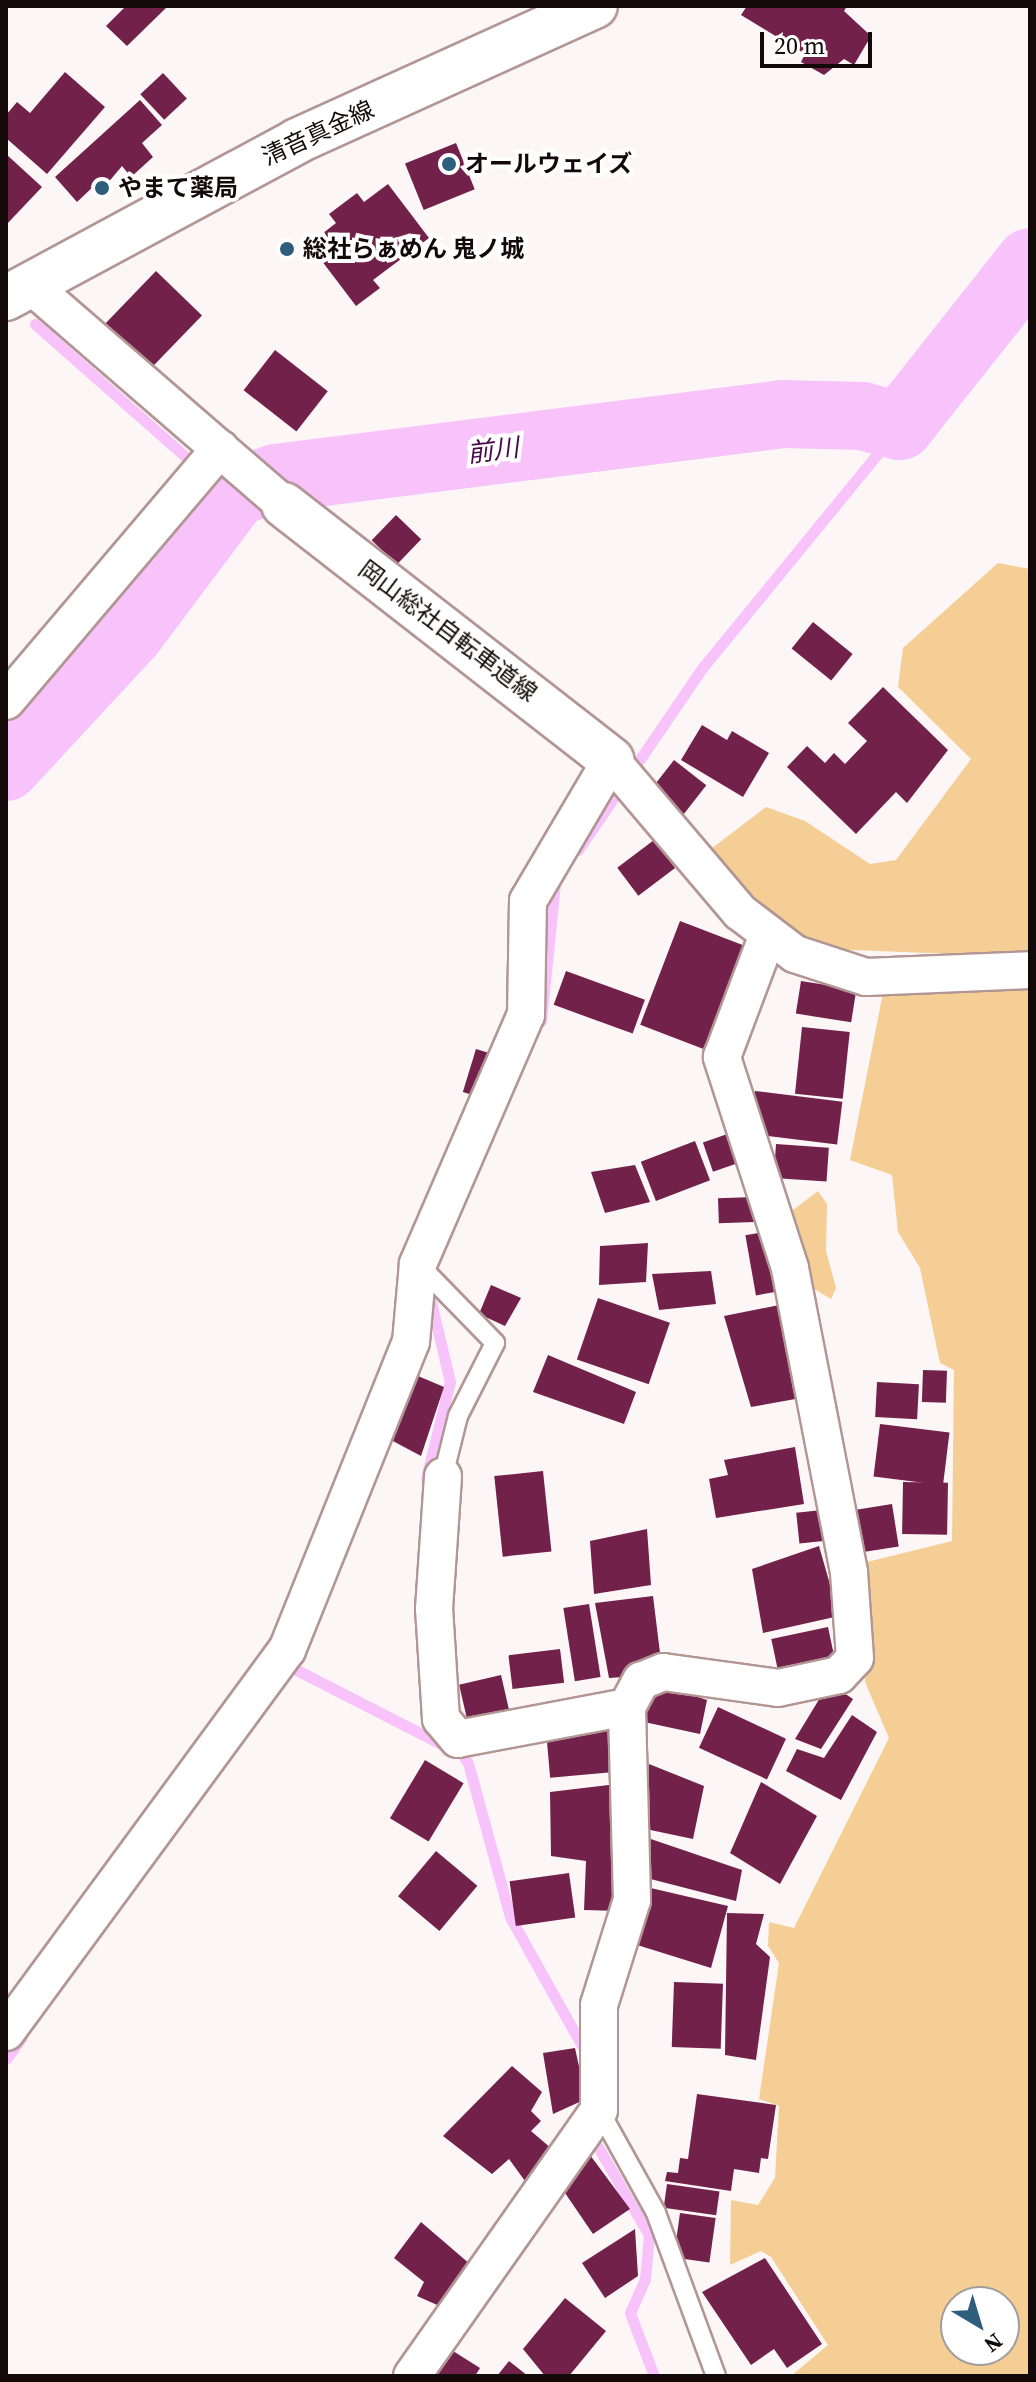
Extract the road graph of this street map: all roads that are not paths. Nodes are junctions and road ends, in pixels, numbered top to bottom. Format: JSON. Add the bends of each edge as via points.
{"nodes":[{"id":1,"x":595,"y":6,"type":"edge"},
{"id":2,"x":13,"y":280,"type":"edge"},
{"id":3,"x":208,"y":462,"type":"junction"},
{"id":4,"x":268,"y":491,"type":"joint"},
{"id":5,"x":6,"y":701,"type":"edge"},
{"id":6,"x":622,"y":774,"type":"junction"},
{"id":7,"x":767,"y":937,"type":"junction"},
{"id":8,"x":1030,"y":970,"type":"edge"},
{"id":9,"x":418,"y":1264,"type":"junction"},
{"id":10,"x":443,"y":1476,"type":"joint"},
{"id":11,"x":627,"y":1707,"type":"junction"},
{"id":12,"x":6,"y":2032,"type":"edge"},
{"id":13,"x":599,"y":2110,"type":"junction"},
{"id":14,"x":412,"y":2376,"type":"edge"},
{"id":15,"x":716,"y":2376,"type":"edge"}],
"edges":[{"from":1,"to":2,"type":"main road","name":"清音真金線","via":[[297,141]]},
{"from":2,"to":3,"type":"street"},
{"from":3,"to":4,"type":"street"},
{"from":3,"to":5,"type":"street"},
{"from":4,"to":6,"type":"main road","name":"岡山総社自転車道線"},
{"from":6,"to":7,"type":"street"},
{"from":6,"to":9,"type":"street","via":[[528,901],[526,1015]]},
{"from":7,"to":8,"type":"street","via":[[795,954],[866,977]]},
{"from":7,"to":11,"type":"street","via":[[722,1057],[790,1268],[849,1572],[855,1658],[839,1675],[778,1688],[663,1672],[641,1681]]},
{"from":9,"to":10,"type":"lane","via":[[495,1343],[454,1427]]},
{"from":9,"to":12,"type":"street","via":[[411,1342],[280,1660]]},
{"from":10,"to":11,"type":"street","via":[[434,1609],[441,1719],[458,1739]]},
{"from":11,"to":13,"type":"street","via":[[632,1900],[599,2005]]},
{"from":13,"to":14,"type":"street"},
{"from":13,"to":15,"type":"lane","via":[[656,2213]]}]}
